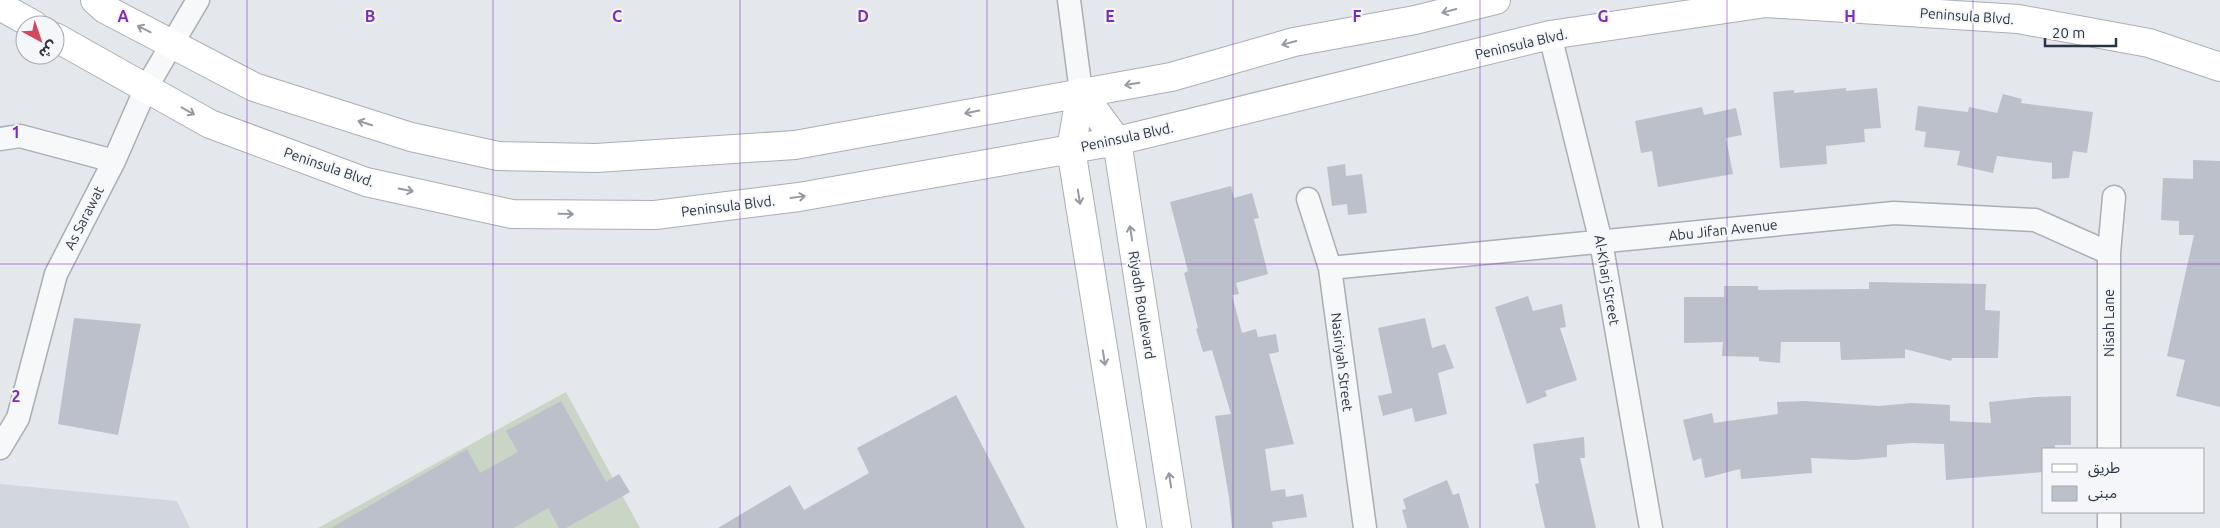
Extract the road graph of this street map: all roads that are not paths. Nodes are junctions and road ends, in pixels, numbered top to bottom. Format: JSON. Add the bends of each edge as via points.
{"nodes":[{"id":1,"x":95,"y":0,"type":"edge"},
{"id":2,"x":198,"y":0,"type":"edge"},
{"id":3,"x":1069,"y":0,"type":"edge"},
{"id":4,"x":1496,"y":0,"type":"edge"},
{"id":5,"x":0,"y":6,"type":"edge"},
{"id":6,"x":16,"y":15,"type":"edge"},
{"id":7,"x":1550,"y":35,"type":"junction"},
{"id":8,"x":65,"y":43,"type":"edge"},
{"id":9,"x":172,"y":43,"type":"junction"},
{"id":10,"x":2220,"y":68,"type":"edge"},
{"id":11,"x":146,"y":88,"type":"junction"},
{"id":12,"x":1081,"y":92,"type":"junction"},
{"id":13,"x":0,"y":139,"type":"edge"},
{"id":14,"x":1117,"y":141,"type":"junction"},
{"id":15,"x":1071,"y":149,"type":"junction"},
{"id":16,"x":114,"y":160,"type":"junction"},
{"id":17,"x":2114,"y":196,"type":"dead end"},
{"id":18,"x":1308,"y":199,"type":"dead end"},
{"id":19,"x":1601,"y":242,"type":"junction"},
{"id":20,"x":2109,"y":253,"type":"junction"},
{"id":21,"x":1330,"y":268,"type":"junction"},
{"id":22,"x":0,"y":448,"type":"edge"},
{"id":23,"x":2109,"y":448,"type":"edge"},
{"id":24,"x":2109,"y":513,"type":"edge"},
{"id":25,"x":1132,"y":528,"type":"edge"},
{"id":26,"x":1177,"y":528,"type":"edge"},
{"id":27,"x":1365,"y":528,"type":"edge"},
{"id":28,"x":1651,"y":528,"type":"edge"},
{"id":29,"x":2109,"y":528,"type":"edge"}],
"edges":[{"from":9,"to":1,"type":"main road","one_way":true},
{"from":2,"to":9,"type":"street","name":"As Sarawat"},
{"from":3,"to":12,"type":"street","name":"Riyadh Boulevard"},
{"from":4,"to":12,"type":"main road","one_way":true,"via":[[1415,20],[1294,42],[1171,77]]},
{"from":5,"to":6,"type":"main road"},
{"from":7,"to":10,"type":"main road","name":"Peninsula Blvd.","via":[[1766,3],[2018,19],[2149,43]]},
{"from":7,"to":14,"type":"main road","name":"Peninsula Blvd."},
{"from":7,"to":19,"type":"street","name":"Al-Kharj Street"},
{"from":8,"to":11,"type":"main road","name":"Peninsula Blvd."},
{"from":9,"to":11,"type":"street","name":"As Sarawat"},
{"from":12,"to":9,"type":"main road","one_way":true,"via":[[795,144],[596,158],[498,156],[411,138],[254,87]]},
{"from":11,"to":15,"type":"main road","name":"Peninsula Blvd.","one_way":true,"via":[[210,124],[366,182],[512,214],[655,215],[799,197]]},
{"from":11,"to":16,"type":"street","name":"As Sarawat"},
{"from":12,"to":14,"type":"main road","name":"Riyadh Boulevard"},
{"from":12,"to":15,"type":"main road","name":"Riyadh Boulevard"},
{"from":13,"to":16,"type":"street","via":[[20,136]]},
{"from":14,"to":15,"type":"main road","name":"Peninsula Blvd."},
{"from":26,"to":14,"type":"main road","name":"Riyadh Boulevard","one_way":true},
{"from":15,"to":25,"type":"main road","name":"Riyadh Boulevard","one_way":true},
{"from":16,"to":22,"type":"street","name":"As Sarawat","via":[[56,274],[18,418]]},
{"from":17,"to":20,"type":"street","name":"Nisah Lane"},
{"from":18,"to":21,"type":"street","name":"Nasiriyah Street"},
{"from":19,"to":20,"type":"street","name":"Abu Jifan Avenue","via":[[1894,213],[2035,220]]},
{"from":19,"to":21,"type":"street","name":"Abu Jifan Avenue"},
{"from":19,"to":28,"type":"street","name":"Al-Kharj Street"},
{"from":20,"to":23,"type":"street","name":"Nisah Lane"},
{"from":21,"to":27,"type":"street","name":"Nasiriyah Street"},
{"from":24,"to":29,"type":"street"}]}
